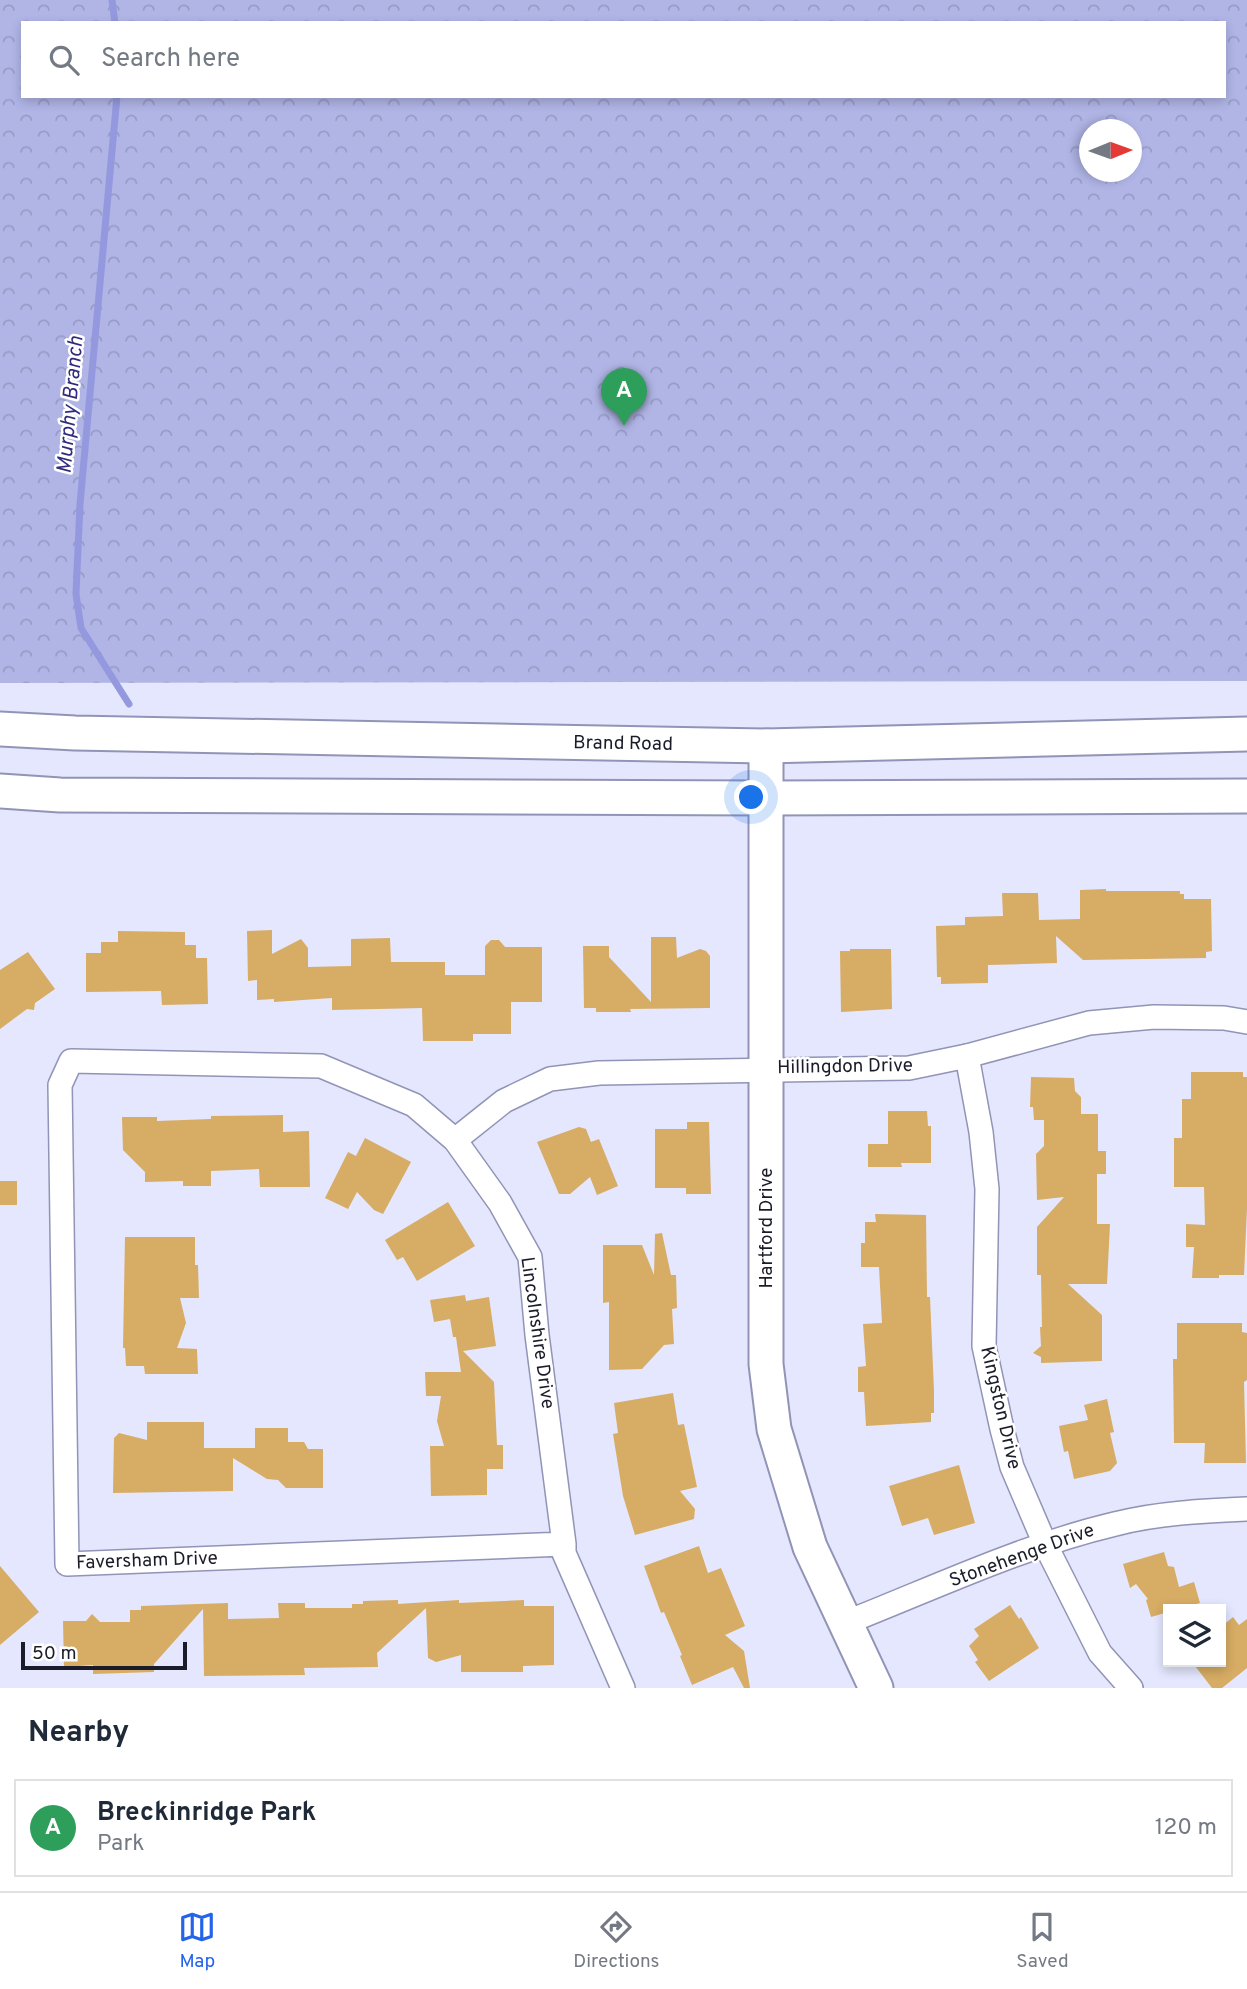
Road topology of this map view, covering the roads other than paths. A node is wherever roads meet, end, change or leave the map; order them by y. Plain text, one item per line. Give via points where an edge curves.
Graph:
1 (0, 729) edge
2 (1247, 734) edge
3 (766, 746) junction
4 (0, 791) edge
5 (1247, 796) edge
6 (767, 798) junction
7 (1247, 1021) edge
8 (967, 1056) junction
9 (71, 1061) joint
10 (767, 1069) junction
11 (455, 1140) junction
12 (1247, 1509) edge
13 (564, 1544) junction
14 (1045, 1544) junction
15 (845, 1623) junction
16 (623, 1688) edge
17 (876, 1688) edge
18 (1131, 1688) edge

1 - 3 main road, Brand Road
2 - 3 main road, Brand Road
3 - 6 main road, Hartford Drive
4 - 6 main road
5 - 6 main road
6 - 10 main road, Hartford Drive
7 - 8 street, Hillingdon Drive via 1154,1017 1089,1023
8 - 10 street, Hillingdon Drive via 909,1068
8 - 14 street, Kingston Drive via 987,1189 984,1346 1012,1467
9 - 11 street, Lincolnshire Drive via 321,1066 414,1105
9 - 13 street, Faversham Drive via 60,1085 67,1564
10 - 11 street, Hillingdon Drive via 599,1073 550,1079 504,1101
10 - 15 main road, Hartford Drive via 766,1364 774,1429 810,1547
11 - 13 street, Lincolnshire Drive via 500,1203 530,1257
12 - 14 street, Stonehenge Drive via 1167,1514
13 - 16 street, Lincolnshire Drive
14 - 15 street, Stonehenge Drive
14 - 18 street, Kingston Drive via 1100,1653
15 - 17 main road, Hartford Drive

